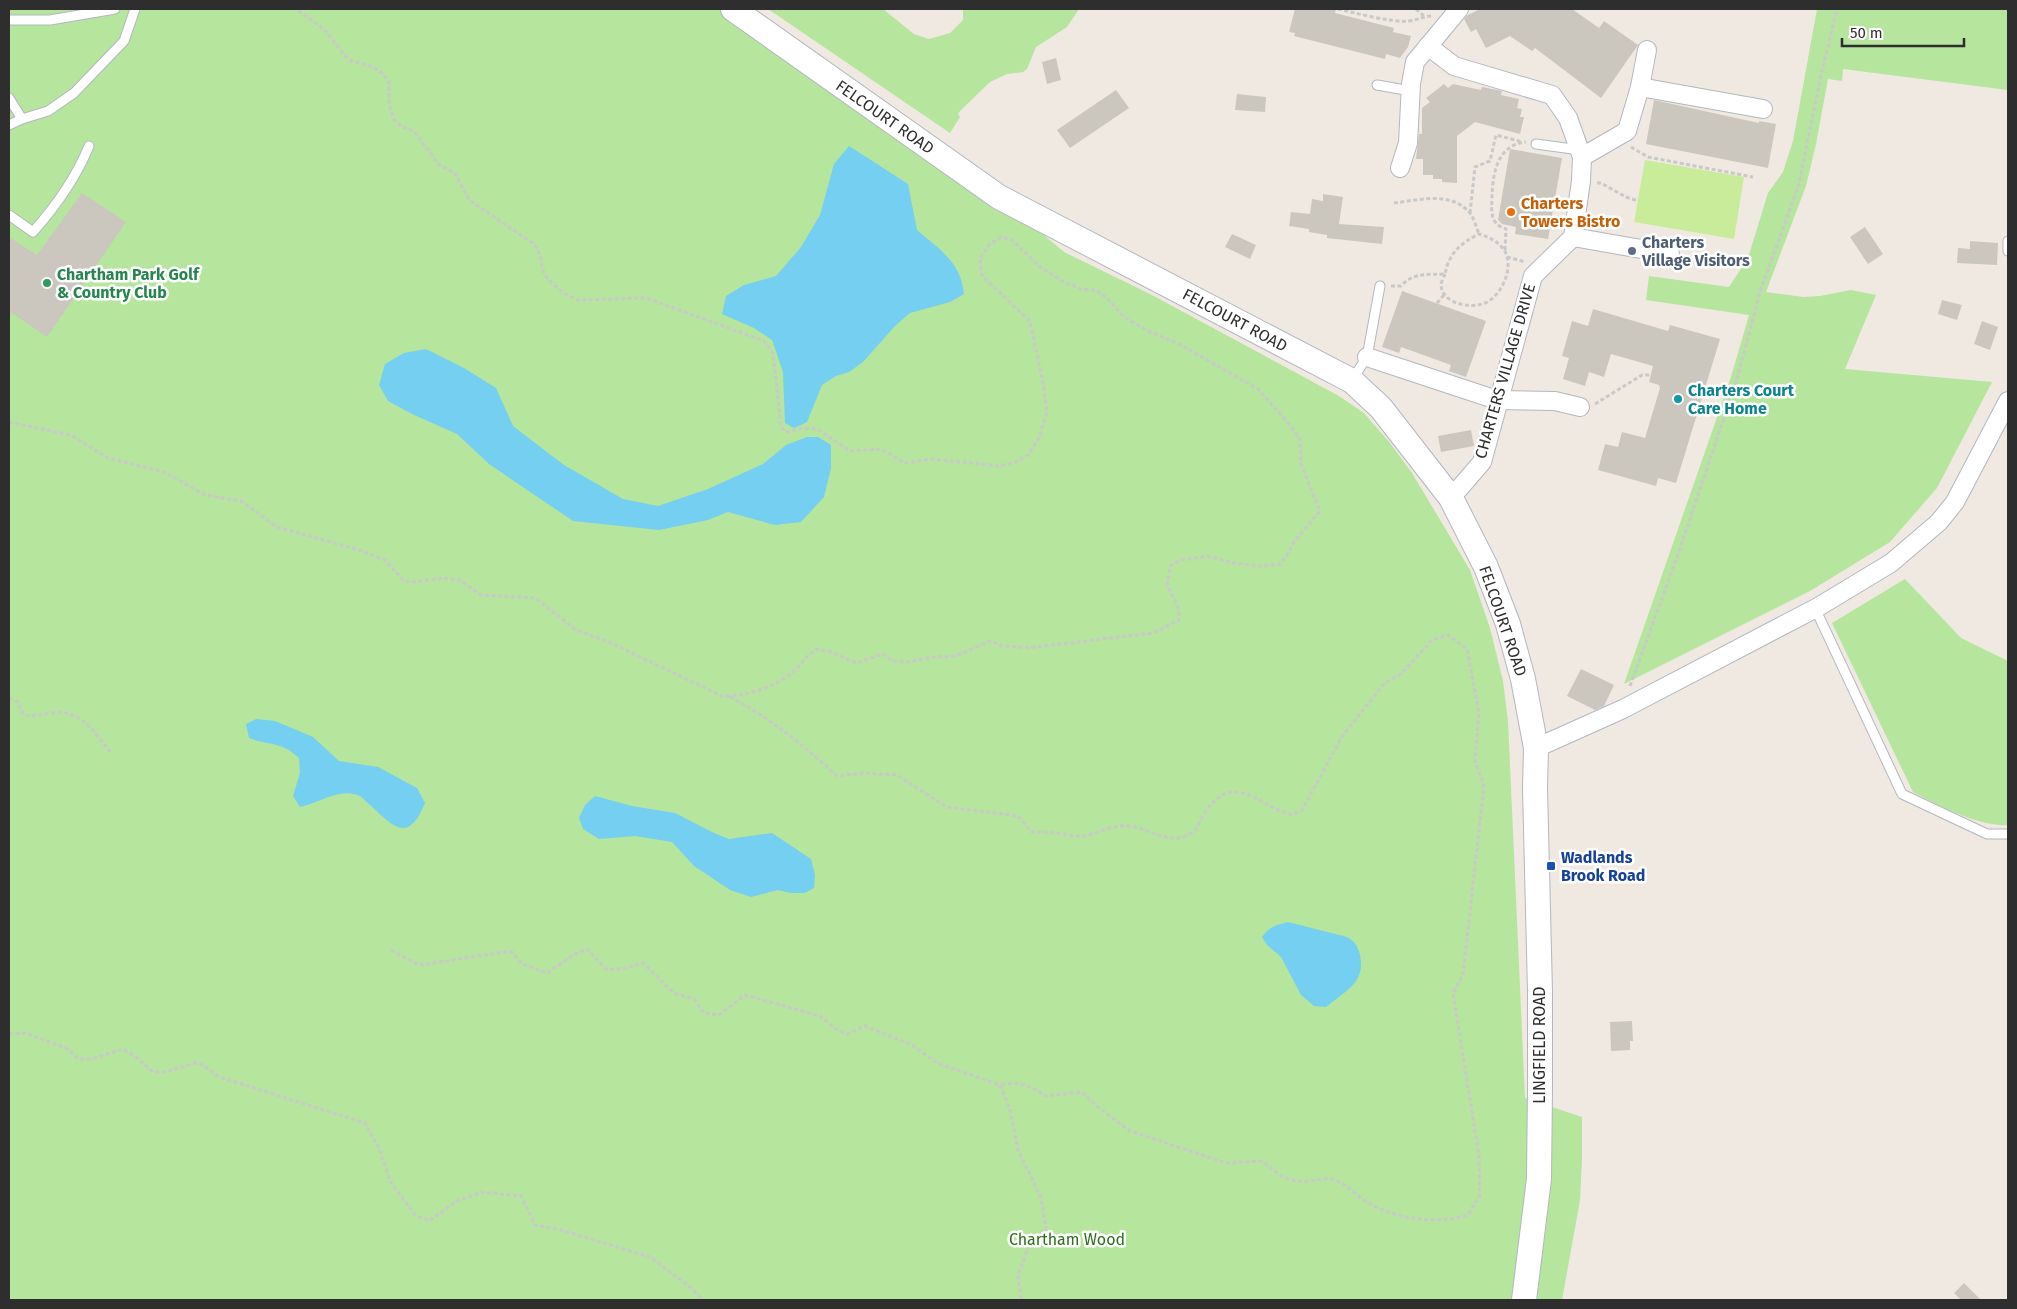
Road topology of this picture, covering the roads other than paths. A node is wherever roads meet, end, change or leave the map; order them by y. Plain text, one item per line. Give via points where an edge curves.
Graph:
1 (115, 9) edge
2 (135, 9) edge
3 (733, 9) edge
4 (1459, 9) edge
5 (9, 20) edge
6 (1428, 46) junction
7 (1647, 50) dead end
8 (1377, 85) dead end
9 (1640, 87) junction
10 (1411, 91) junction
11 (9, 98) edge
12 (1763, 109) dead end
13 (22, 119) junction
14 (9, 125) edge
15 (1536, 144) road end
16 (89, 146) dead end
17 (1581, 154) junction
18 (1400, 168) dead end
19 (9, 215) edge
20 (1573, 237) junction
21 (2008, 241) edge
22 (2008, 251) edge
23 (1670, 254) dead end
24 (1380, 286) road end
25 (1367, 357) junction
26 (1352, 381) junction
27 (1497, 400) junction
28 (2008, 401) edge
29 (1580, 407) road end
30 (1451, 498) junction
31 (1815, 608) junction
32 (1536, 748) junction
33 (1534, 788) joint
34 (2008, 834) edge
35 (1524, 1300) edge

1 - 5 lane via 50,20
2 - 13 lane via 124,41 98,70 74,93 48,111
3 - 26 street, FELCOURT ROAD via 999,197
4 - 6 street
6 - 10 street via 1415,62
6 - 17 street via 1454,66 1552,95 1568,118
7 - 9 street
8 - 10 lane
9 - 12 street
9 - 17 street via 1626,131
10 - 18 street via 1408,142
11 - 13 lane
13 - 14 lane
15 - 17 lane
16 - 19 lane via 76,174 50,214 33,232
17 - 20 street via 1581,182
20 - 23 street
20 - 27 street, CHARTERS VILLAGE DRIVE via 1533,276
21 - 22 lane
24 - 25 lane
25 - 26 lane
25 - 27 street
26 - 30 street, FELCOURT ROAD via 1381,408
27 - 29 street via 1555,401
27 - 30 street, CHARTERS VILLAGE DRIVE via 1482,462
28 - 31 street via 1955,502 1939,522 1892,563
30 - 32 street, FELCOURT ROAD via 1486,567 1508,624 1523,679
31 - 32 street via 1623,709
31 - 34 lane via 1902,794 1987,834
32 - 33 street, FELCOURT ROAD
33 - 35 street, LINGFIELD ROAD via 1540,1001 1539,1179

